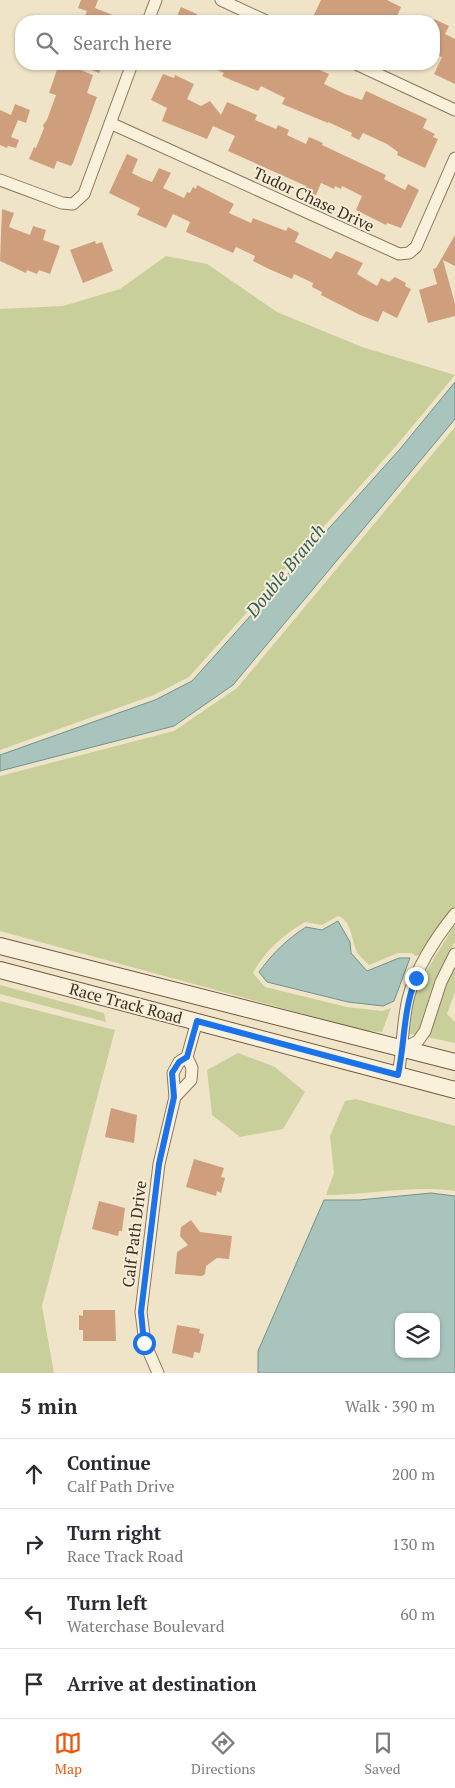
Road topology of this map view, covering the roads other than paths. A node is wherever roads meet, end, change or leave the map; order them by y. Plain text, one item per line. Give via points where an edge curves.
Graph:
1 (156, 0) edge
2 (222, 0) edge
3 (150, 15) edge
4 (253, 15) edge
5 (130, 70) edge
6 (369, 70) edge
7 (455, 110) edge
8 (110, 123) junction
9 (455, 158) edge
10 (0, 180) edge
11 (455, 914) edge
12 (0, 946) edge
13 (455, 954) edge
14 (0, 970) edge
15 (197, 1021) junction
16 (404, 1048) junction
17 (187, 1057) junction
18 (455, 1062) edge
19 (398, 1075) junction
20 (455, 1090) edge
21 (174, 1097) junction
22 (158, 1373) edge

1 - 3 street
2 - 4 street
5 - 8 street
6 - 7 street
8 - 9 street, Tudor Chase Drive via 400,254 409,253 416,247
8 - 10 street via 84,194 73,204
11 - 16 street via 427,956 408,997 402,1033
12 - 16 main road, Race Track Road
13 - 16 street via 440,982 425,1031 418,1041
14 - 15 main road, Race Track Road
15 - 17 street, Calf Path Drive
15 - 19 main road, Race Track Road
16 - 18 main road, Race Track Road
16 - 19 street
17 - 21 street, Calf Path Drive via 172,1073
17 - 21 street, Calf Path Drive via 192,1068 191,1080
19 - 20 main road, Race Track Road
21 - 22 street, Calf Path Drive via 159,1164 141,1312 144,1343

